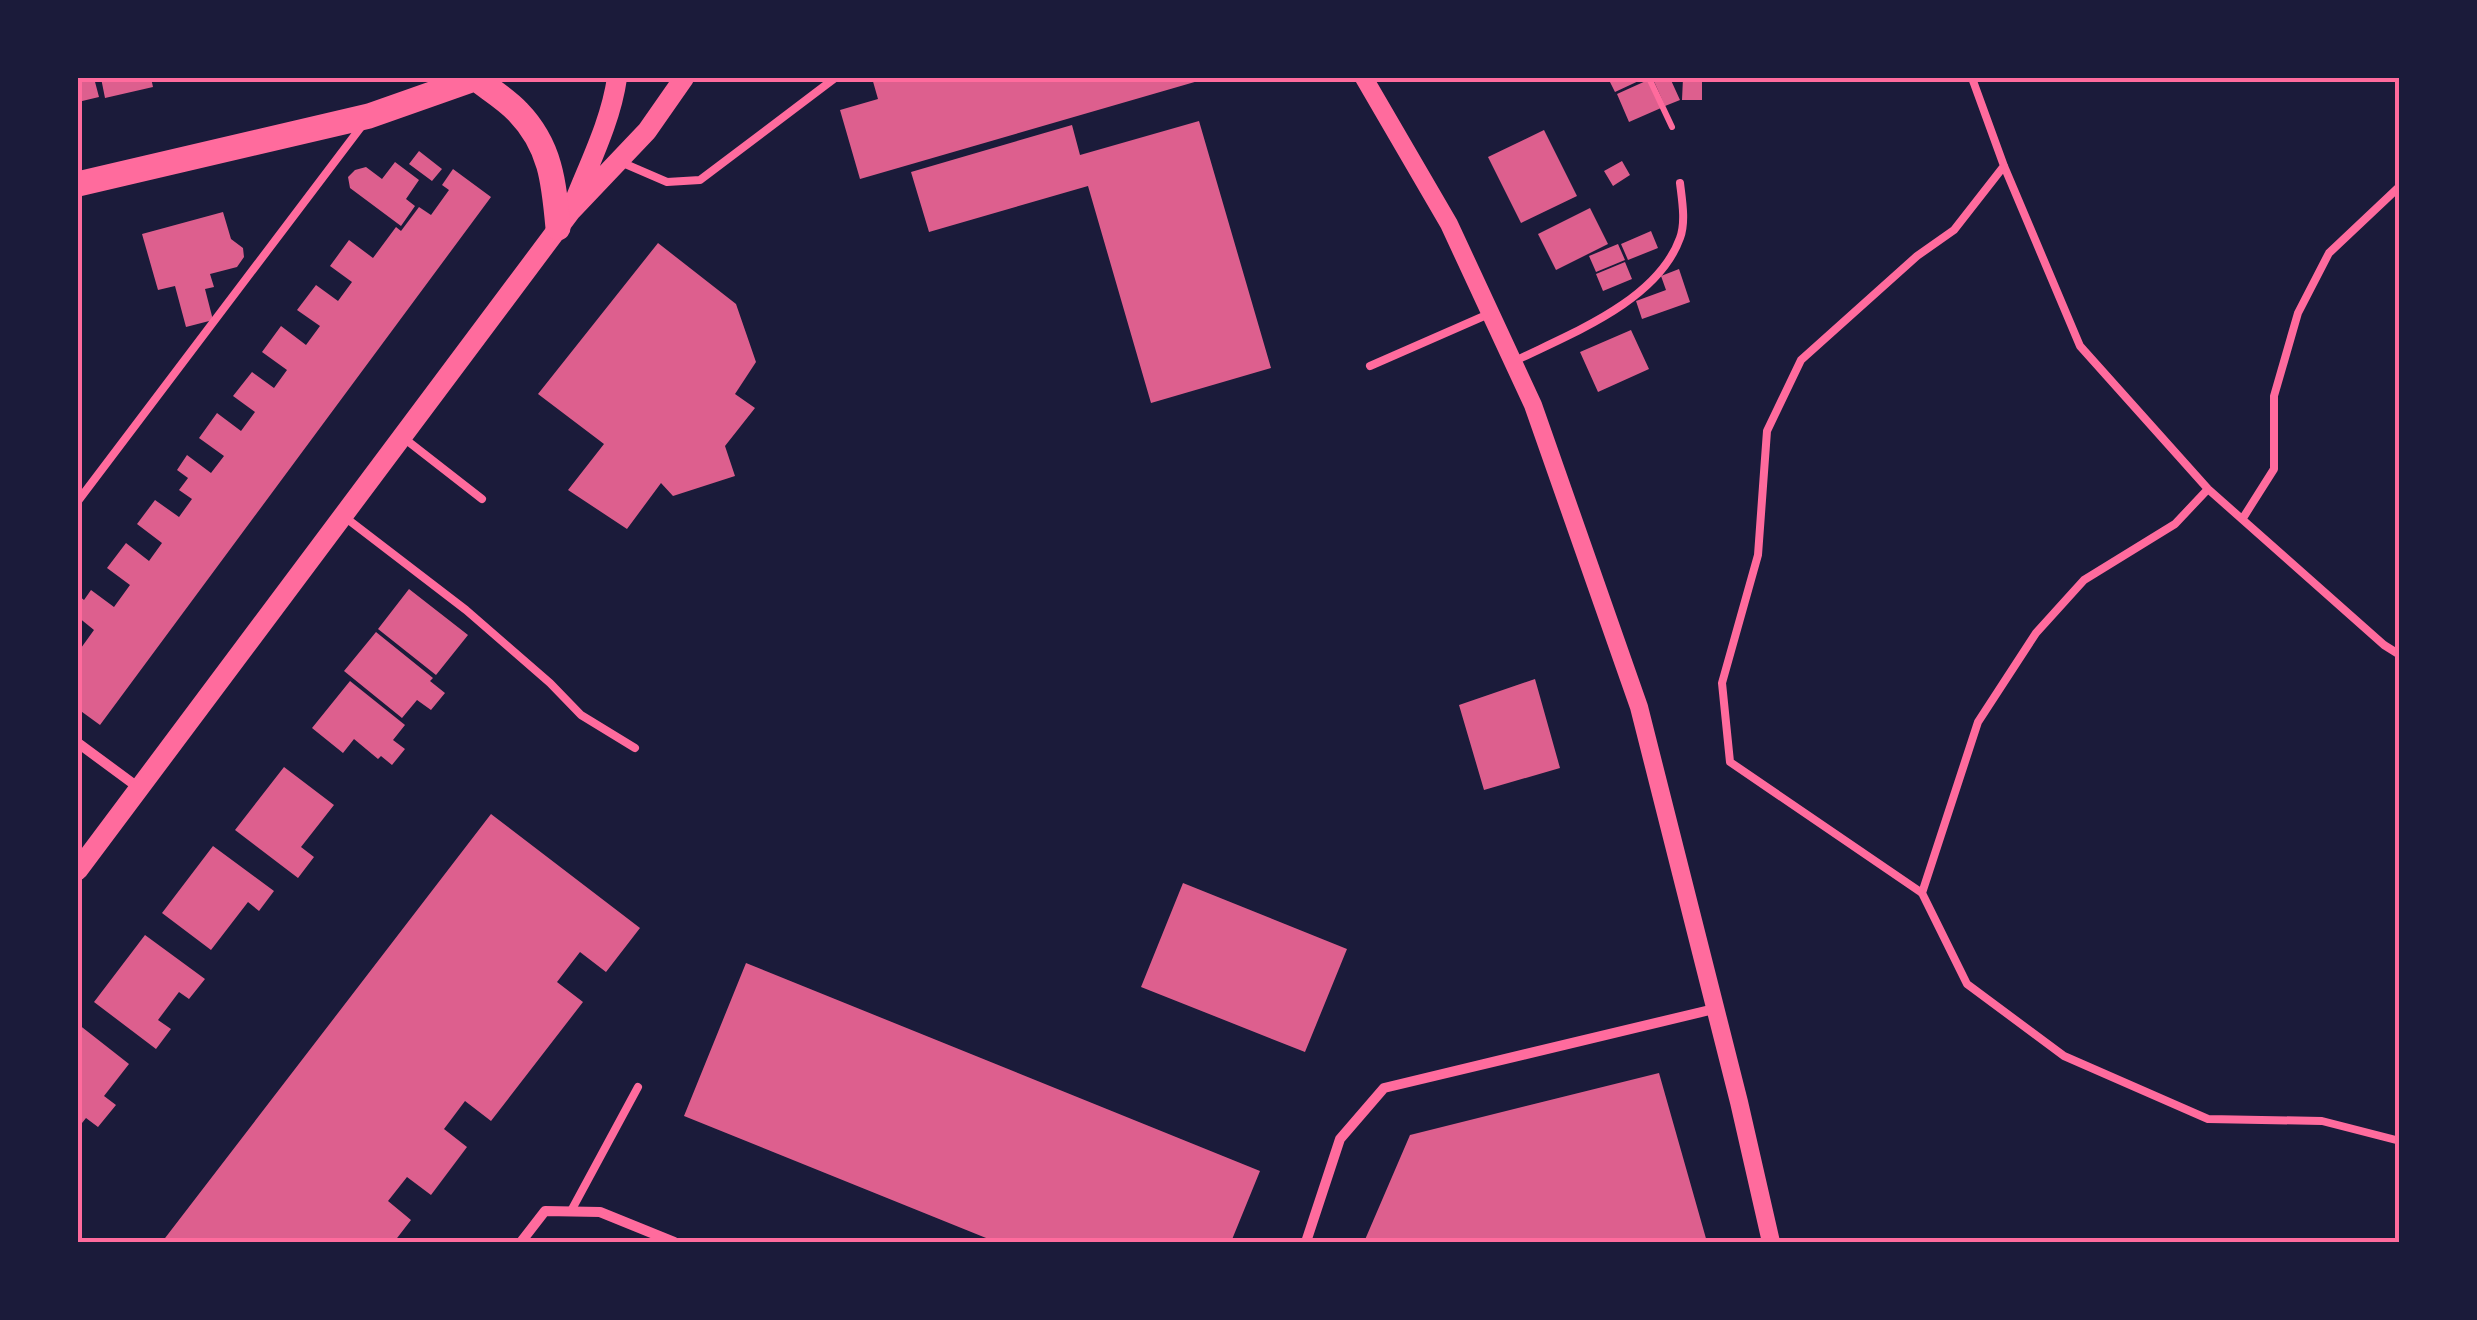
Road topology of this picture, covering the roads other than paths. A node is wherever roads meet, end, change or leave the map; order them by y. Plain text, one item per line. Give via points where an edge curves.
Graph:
1 (476, 78) edge
2 (617, 78) edge
3 (684, 78) edge
4 (835, 78) edge
5 (1364, 78) edge
6 (1972, 78) edge
7 (369, 116) junction
8 (618, 160) junction
9 (2004, 166) junction
10 (1680, 183) dead end
11 (78, 184) edge
12 (2400, 186) edge
13 (564, 219) junction
14 (1491, 313) junction
15 (1513, 362) junction
16 (1370, 366) dead end
17 (402, 436) junction
18 (2208, 488) junction
19 (482, 499) dead end
20 (78, 501) edge
21 (343, 515) junction
22 (2243, 518) junction
23 (2400, 654) edge
24 (78, 743) edge
25 (635, 748) dead end
26 (139, 789) junction
27 (78, 870) edge
28 (1922, 893) junction
29 (1714, 1008) junction
30 (638, 1087) dead end
31 (2400, 1141) edge
32 (571, 1212) junction
33 (656, 1239) edge
34 (521, 1242) edge
35 (674, 1242) edge
36 (1306, 1242) edge
37 (1772, 1242) edge

1 - 7 main road
1 - 13 main road via 518,112 544,147
2 - 13 main road via 598,144
3 - 8 main road
4 - 8 lane via 700,180 667,182
5 - 14 street via 1449,224
6 - 9 lane
7 - 11 main road
7 - 20 lane
8 - 13 main road
9 - 18 lane via 2080,346
9 - 28 lane via 1954,230 1801,360 1766,432 1758,555 1722,683 1730,762
10 - 15 lane via 1682,236 1648,284 1629,302
12 - 22 lane via 2329,253 2298,313 2274,396 2274,469
13 - 17 main road
14 - 15 street
14 - 16 lane
15 - 29 street via 1639,706
17 - 19 lane
17 - 21 main road
18 - 22 lane
18 - 28 lane via 2175,524 2084,580 2036,633 1978,722
21 - 25 lane via 466,610 581,715
21 - 26 main road
22 - 23 lane
24 - 26 street
26 - 27 main road
28 - 31 lane via 1967,984 2064,1056 2208,1118 2322,1120
29 - 36 street via 1384,1088 1340,1139
29 - 37 street
30 - 32 lane
32 - 33 street via 600,1212
32 - 34 street via 546,1211
33 - 35 street

